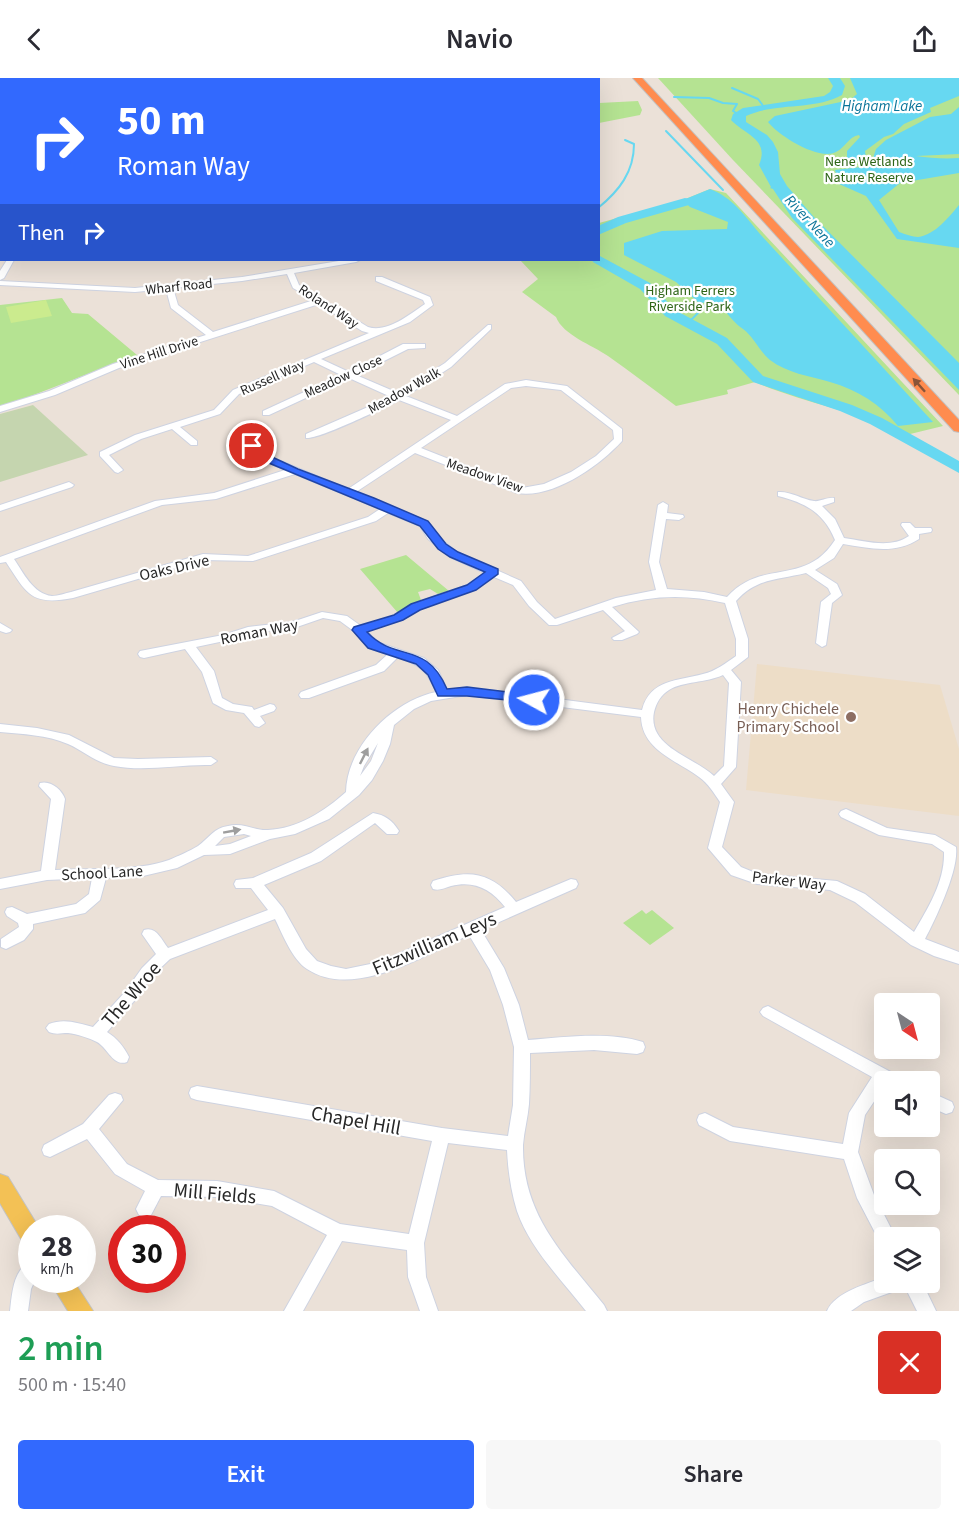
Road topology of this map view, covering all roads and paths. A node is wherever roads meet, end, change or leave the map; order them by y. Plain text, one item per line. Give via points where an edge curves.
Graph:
1 (637, 78) edge
2 (646, 78) edge
3 (9, 261) edge
4 (350, 261) edge
5 (290, 272) junction
6 (0, 278) edge
7 (380, 279) dead end
8 (0, 283) edge
9 (169, 287) junction
10 (320, 301) junction
11 (488, 327) dead end
12 (376, 332) junction
13 (211, 335) junction
14 (422, 346) dead end
15 (314, 359) junction
16 (538, 373) dead end
17 (349, 375) junction
18 (537, 384) junction
19 (398, 396) junction
20 (0, 409) edge
21 (959, 410) edge
22 (266, 413) dead end
23 (458, 420) junction
24 (173, 425) junction
25 (959, 428) edge
26 (236, 434) dead end
27 (309, 436) dead end
28 (194, 443) dead end
29 (414, 449) junction
30 (118, 470) dead end
31 (294, 471) junction
32 (69, 485) dead end
33 (350, 492) junction
34 (782, 494) dead end
35 (830, 500) dead end
36 (816, 505) junction
37 (0, 508) edge
38 (390, 508) junction
39 (679, 517) dead end
40 (927, 530) dead end
41 (840, 540) junction
42 (4, 559) edge
43 (810, 571) junction
44 (494, 572) junction
45 (662, 591) junction
46 (730, 601) junction
47 (605, 606) junction
48 (359, 630) junction
49 (618, 638) dead end
50 (822, 643) dead end
51 (188, 645) junction
52 (396, 653) junction
53 (144, 654) dead end
54 (725, 670) junction
55 (442, 693) junction
56 (305, 695) dead end
57 (270, 708) dead end
58 (646, 714) junction
59 (0, 728) edge
60 (211, 761) dead end
61 (714, 783) junction
62 (45, 786) dead end
63 (846, 814) dead end
64 (392, 831) dead end
65 (267, 835) junction
66 (202, 850) junction
67 (955, 852) edge
68 (100, 874) junction
69 (47, 875) junction
70 (0, 884) edge
71 (571, 884) dead end
72 (438, 885) dead end
73 (514, 909) junction
74 (12, 912) dead end
75 (278, 912) junction
76 (25, 920) junction
77 (471, 927) junction
78 (149, 934) dead end
79 (916, 941) junction
80 (6, 943) dead end
81 (165, 955) junction
82 (959, 958) edge
83 (768, 1012) dead end
84 (54, 1028) dead end
85 (96, 1034) junction
86 (522, 1047) junction
87 (637, 1047) dead end
88 (122, 1057) dead end
89 (875, 1071) edge
90 (197, 1093) dead end
91 (874, 1094) edge
92 (115, 1100) dead end
93 (940, 1104) edge
94 (946, 1107) dead end
95 (705, 1120) dead end
96 (88, 1129) junction
97 (442, 1135) junction
98 (515, 1144) junction
99 (50, 1150) dead end
100 (850, 1152) junction
101 (0, 1184) edge
102 (156, 1188) junction
103 (145, 1209) dead end
104 (19, 1215) edge
105 (881, 1227) edge
106 (338, 1232) junction
107 (415, 1243) junction
108 (874, 1290) edge
109 (22, 1293) edge
110 (69, 1293) edge
111 (918, 1293) edge
112 (19, 1311) edge
113 (82, 1311) edge
114 (293, 1311) edge
115 (429, 1311) edge
116 (598, 1311) edge
117 (836, 1311) edge
118 (927, 1311) edge

25 -> 1 highway
2 - 21 highway
3 - 6 street
4 - 5 street, Wharf Road
5 - 9 street, Wharf Road
5 - 10 street, Roland Way via 296,286
7 - 12 street, Russell Way via 430,302 407,320
8 - 9 street, Wharf Road via 127,290
9 - 13 street via 174,306
10 - 12 street, Roland Way
10 - 13 street, Vine Hill Drive
11 - 19 street, Meadow Walk via 447,366
12 - 15 street, Russell Way
13 - 20 street, Vine Hill Drive
14 - 17 street, Meadow Close via 406,346
15 - 17 street
15 - 24 street, Russell Way via 236,392 217,412
16 - 18 street
17 - 19 street
17 - 22 street, Meadow Close
18 - 23 street, Meadow View via 508,386
18 - 29 street, Meadow View via 564,388 617,429 619,439 560,483 520,491
19 - 23 street
19 - 27 street, Meadow Walk
23 - 29 street, Meadow View
24 - 28 street
24 - 30 street, Russell Way via 103,454
26 - 31 street via 268,459
29 - 33 street, Meadow View
31 - 33 street
31 - 42 street, Oaks Drive via 216,496 159,503
32 - 37 street
33 - 38 street
34 - 36 street
35 - 36 street
36 - 41 street via 835,525
38 - 42 street, Oaks Drive via 372,519 249,559 203,557 51,599 28,587
38 - 44 street via 424,524 432,537 454,555
39 - 45 street via 662,510 654,562
40 - 41 street via 909,528 915,537 907,544 890,547
41 - 43 street via 836,550
43 - 46 street via 751,582 737,590
43 - 50 street via 833,586 837,594 827,602
44 - 47 street via 517,583 553,622
44 - 48 street via 471,587
45 - 46 street via 702,592
45 - 47 street
46 - 54 street via 742,639 742,657
47 - 49 street via 633,632
48 - 51 street, Roman Way via 343,618 322,615 294,625 248,630
48 - 52 street, Roman Way via 373,645
51 - 53 street, Roman Way
51 - 57 street via 208,671 217,700 248,710 255,719
52 - 55 street, Roman Way via 420,661 434,673
52 - 56 street via 380,668
54 - 58 street via 665,686 651,700
54 - 61 street via 735,682 729,767
55 - 58 street via 467,691
55 - 65 street via 405,708 388,725 385,745 362,785 340,805 308,824
58 - 61 street via 647,732 659,746
59 - 60 street via 32,730 72,741 111,762
61 - 79 street, Parker Way via 727,802 715,848 736,871 757,879 832,885 860,898
62 - 69 street via 58,799
63 - 67 street via 884,832 935,840
64 - 75 street, Fitzwilliam Leys via 381,819 366,821 316,857 248,884
65 - 66 street via 236,849
66 -> 65 street via 229,830
66 - 68 street, School Lane via 172,864 143,871
67 - 79 street
68 - 69 street, School Lane
68 - 76 street via 95,896 80,909
69 - 70 street, School Lane
71 - 73 street, Fitzwilliam Leys
72 - 73 street, Fitzwilliam Leys via 468,877 482,880 500,890
73 - 77 street, Fitzwilliam Leys
74 - 76 street
75 - 77 street, Fitzwilliam Leys via 312,965 346,975 383,967
75 - 81 street, The Wroe
76 - 80 street via 26,929
77 - 86 street via 496,968
78 - 81 street, The Wroe
79 - 82 street, Parker Way
81 - 85 street, The Wroe
83 - 89 street
84 - 85 street
85 - 88 street, The Wroe via 109,1041
86 - 87 street via 584,1041
86 - 98 street
90 - 97 street, Chapel Hill
91 - 100 street via 857,1113
92 - 96 street
93 - 94 street
95 - 100 street via 730,1134
96 - 99 street
96 - 102 street, Mill Fields via 121,1169
97 - 98 street, Chapel Hill
97 - 107 street
98 - 116 street via 517,1175 526,1211 544,1244
100 - 105 street
101 - 104 main road
102 - 103 street, Mill Fields
102 - 106 street, Mill Fields via 217,1189 274,1199
106 - 107 street, Mill Fields
106 - 114 street
107 - 115 street via 417,1277
108 - 117 street
109 - 112 street
110 - 113 main road
111 - 118 street

